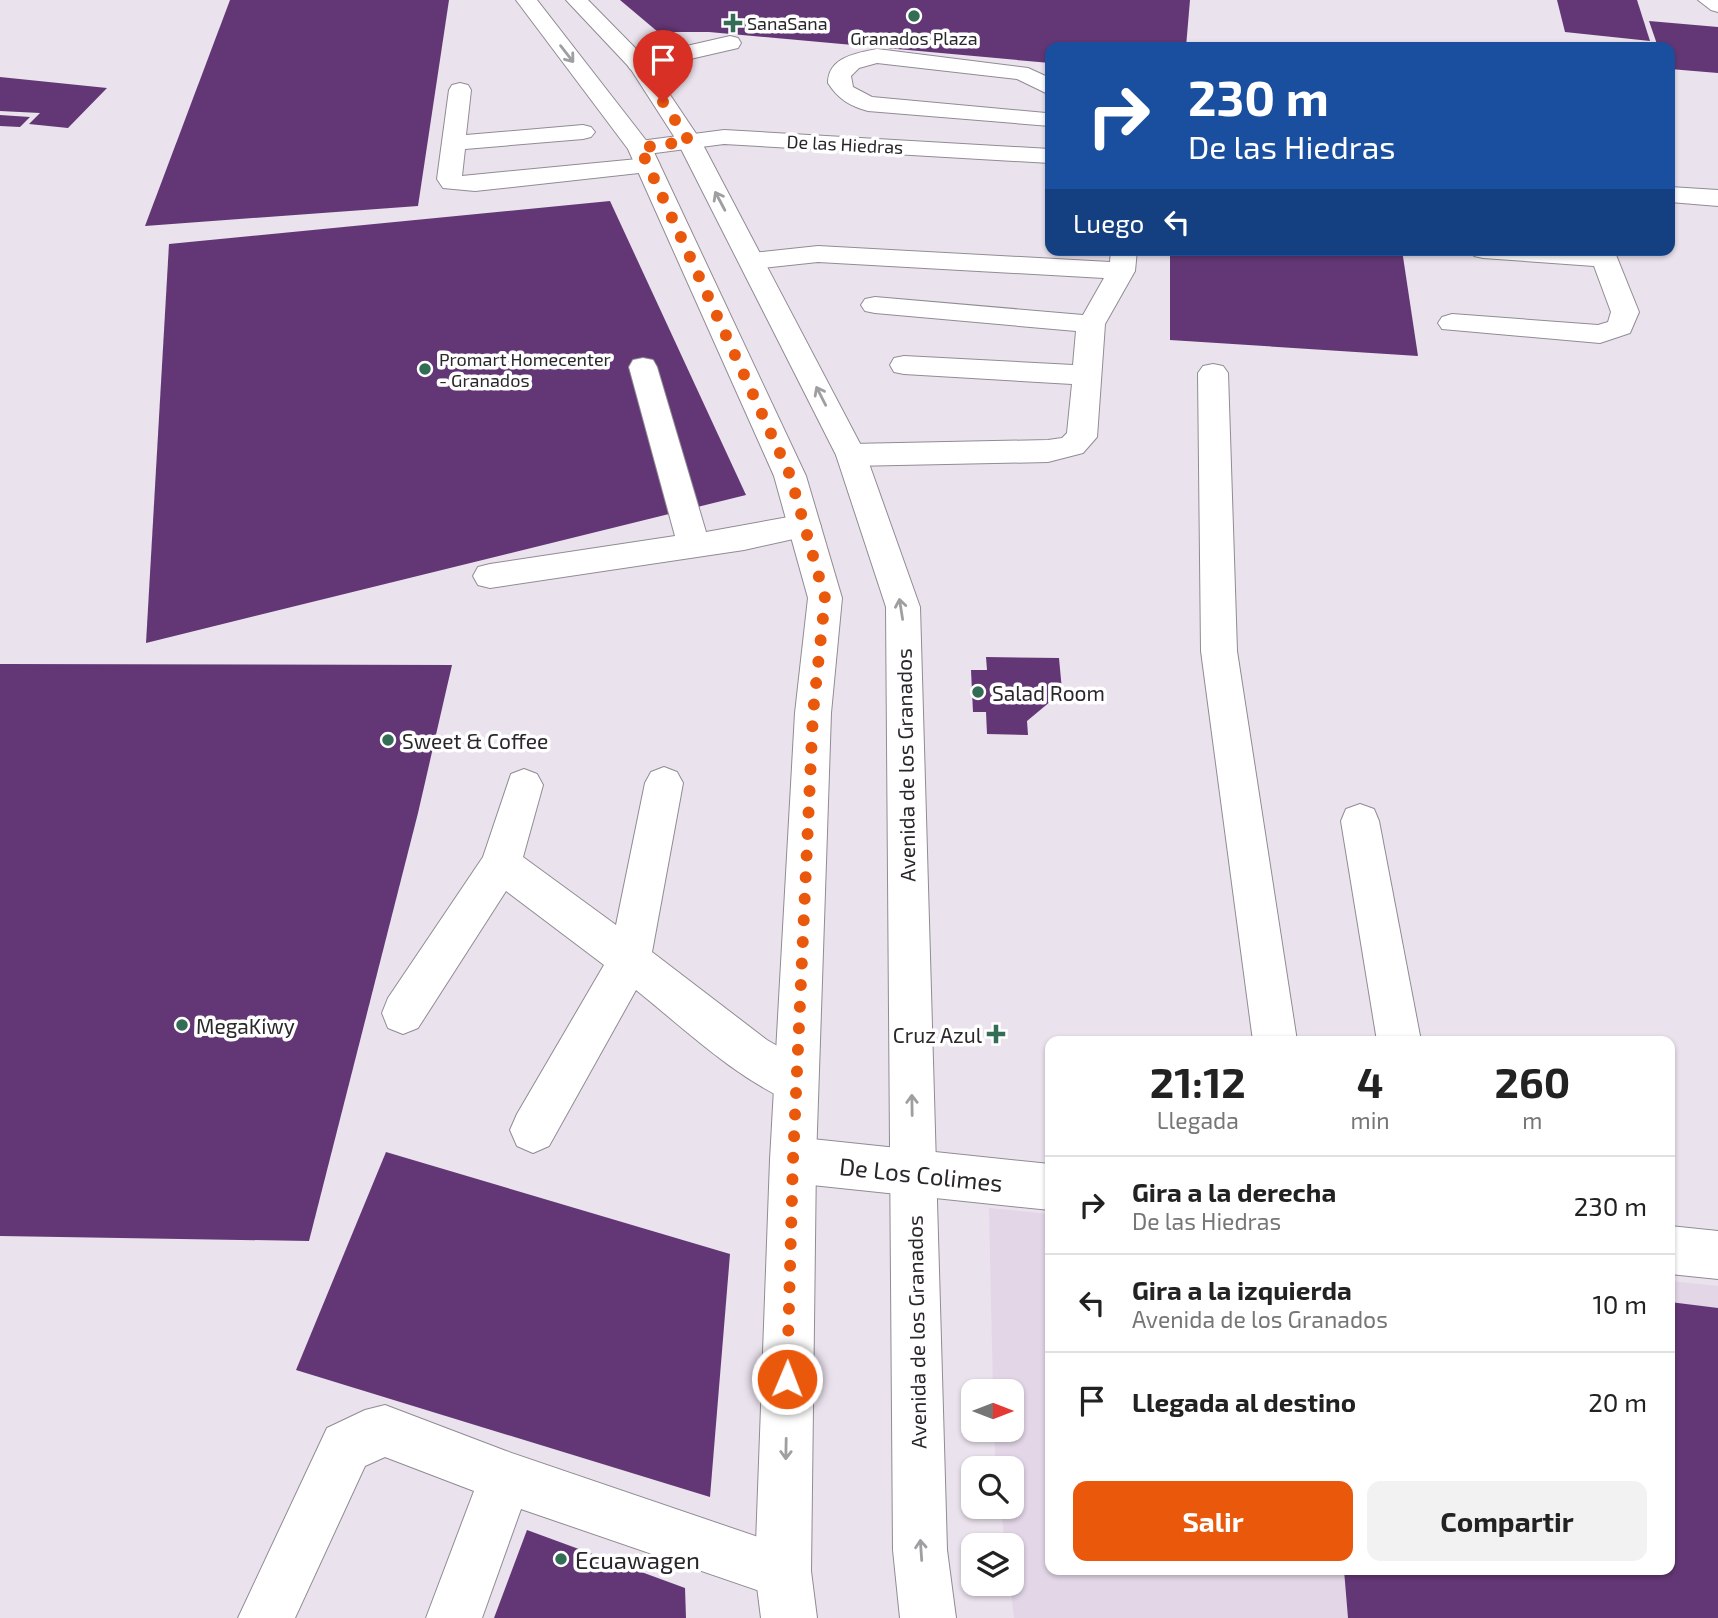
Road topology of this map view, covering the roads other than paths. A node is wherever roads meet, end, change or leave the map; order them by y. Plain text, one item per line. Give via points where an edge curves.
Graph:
1 (526, 0) edge
2 (576, 0) edge
3 (1708, 0) edge
4 (1718, 6) edge
5 (730, 43) dead end
6 (638, 64) junction
7 (1045, 85) edge
8 (460, 90) dead end
9 (1045, 114) edge
10 (583, 132) dead end
11 (1045, 134) edge
12 (689, 141) junction
13 (454, 143) junction
14 (1042, 155) edge
15 (644, 156) junction
16 (1675, 195) edge
17 (1718, 198) edge
18 (1603, 256) edge
19 (752, 261) junction
20 (1123, 261) edge
21 (875, 305) dead end
22 (1452, 323) dead end
23 (1091, 324) junction
24 (904, 365) dead end
25 (643, 367) dead end
26 (1213, 373) dead end
27 (1086, 375) junction
28 (851, 455) junction
29 (805, 526) junction
30 (694, 546) junction
31 (489, 576) dead end
32 (664, 783) dead end
33 (524, 785) dead end
34 (1360, 821) dead end
35 (501, 864) junction
36 (631, 960) junction
37 (403, 1013) dead end
38 (1274, 1036) edge
39 (1398, 1036) edge
40 (796, 1082) junction
41 (533, 1130) dead end
42 (793, 1160) junction
43 (913, 1174) junction
44 (1045, 1187) edge
45 (1675, 1251) edge
46 (1718, 1255) edge
47 (506, 1477) junction
48 (786, 1595) edge
49 (266, 1618) edge
50 (454, 1618) edge
51 (928, 1618) edge

1 -> 15 main road
2 - 6 main road, Avenida de los Granados
3 - 4 main road
5 - 6 main road
6 - 12 main road, Avenida de los Granados
7 - 9 main road via 1020,73 877,57 861,57 838,74 838,84 845,92 868,104
8 - 13 main road
10 - 13 main road
11 - 14 main road
12 - 14 main road, De las Hiedras via 724,137
12 - 15 main road, De las Hiedras
19 -> 12 main road, Avenida de los Granados
13 - 15 main road, De las Hiedras via 450,179 458,184
15 - 29 main road via 790,475
16 - 17 main road
18 - 22 main road via 1625,312 1620,327 1600,334
19 - 20 main road via 818,254
28 -> 19 main road, Avenida de los Granados
20 - 23 main road
21 - 23 main road
23 - 27 main road
24 - 27 main road
25 - 30 main road
26 - 38 main road via 1219,652
27 - 28 main road via 1083,437 1072,446 1048,451
43 -> 28 main road, Avenida de los Granados via 902,607
29 - 30 main road
29 - 40 main road via 825,598 813,713
30 - 31 main road
32 - 36 main road
33 - 35 main road
34 - 39 main road
35 - 36 main road
35 - 37 main road
36 - 40 main road via 752,1055
36 - 41 main road
40 - 42 main road
42 - 43 main road, De Los Colimes
42 -> 48 main road
43 - 44 main road, De Los Colimes
51 -> 43 main road, Avenida de los Granados via 920,1550
45 - 46 main road
47 - 48 main road via 687,1536
47 - 49 main road via 385,1431 346,1447
47 - 50 main road

